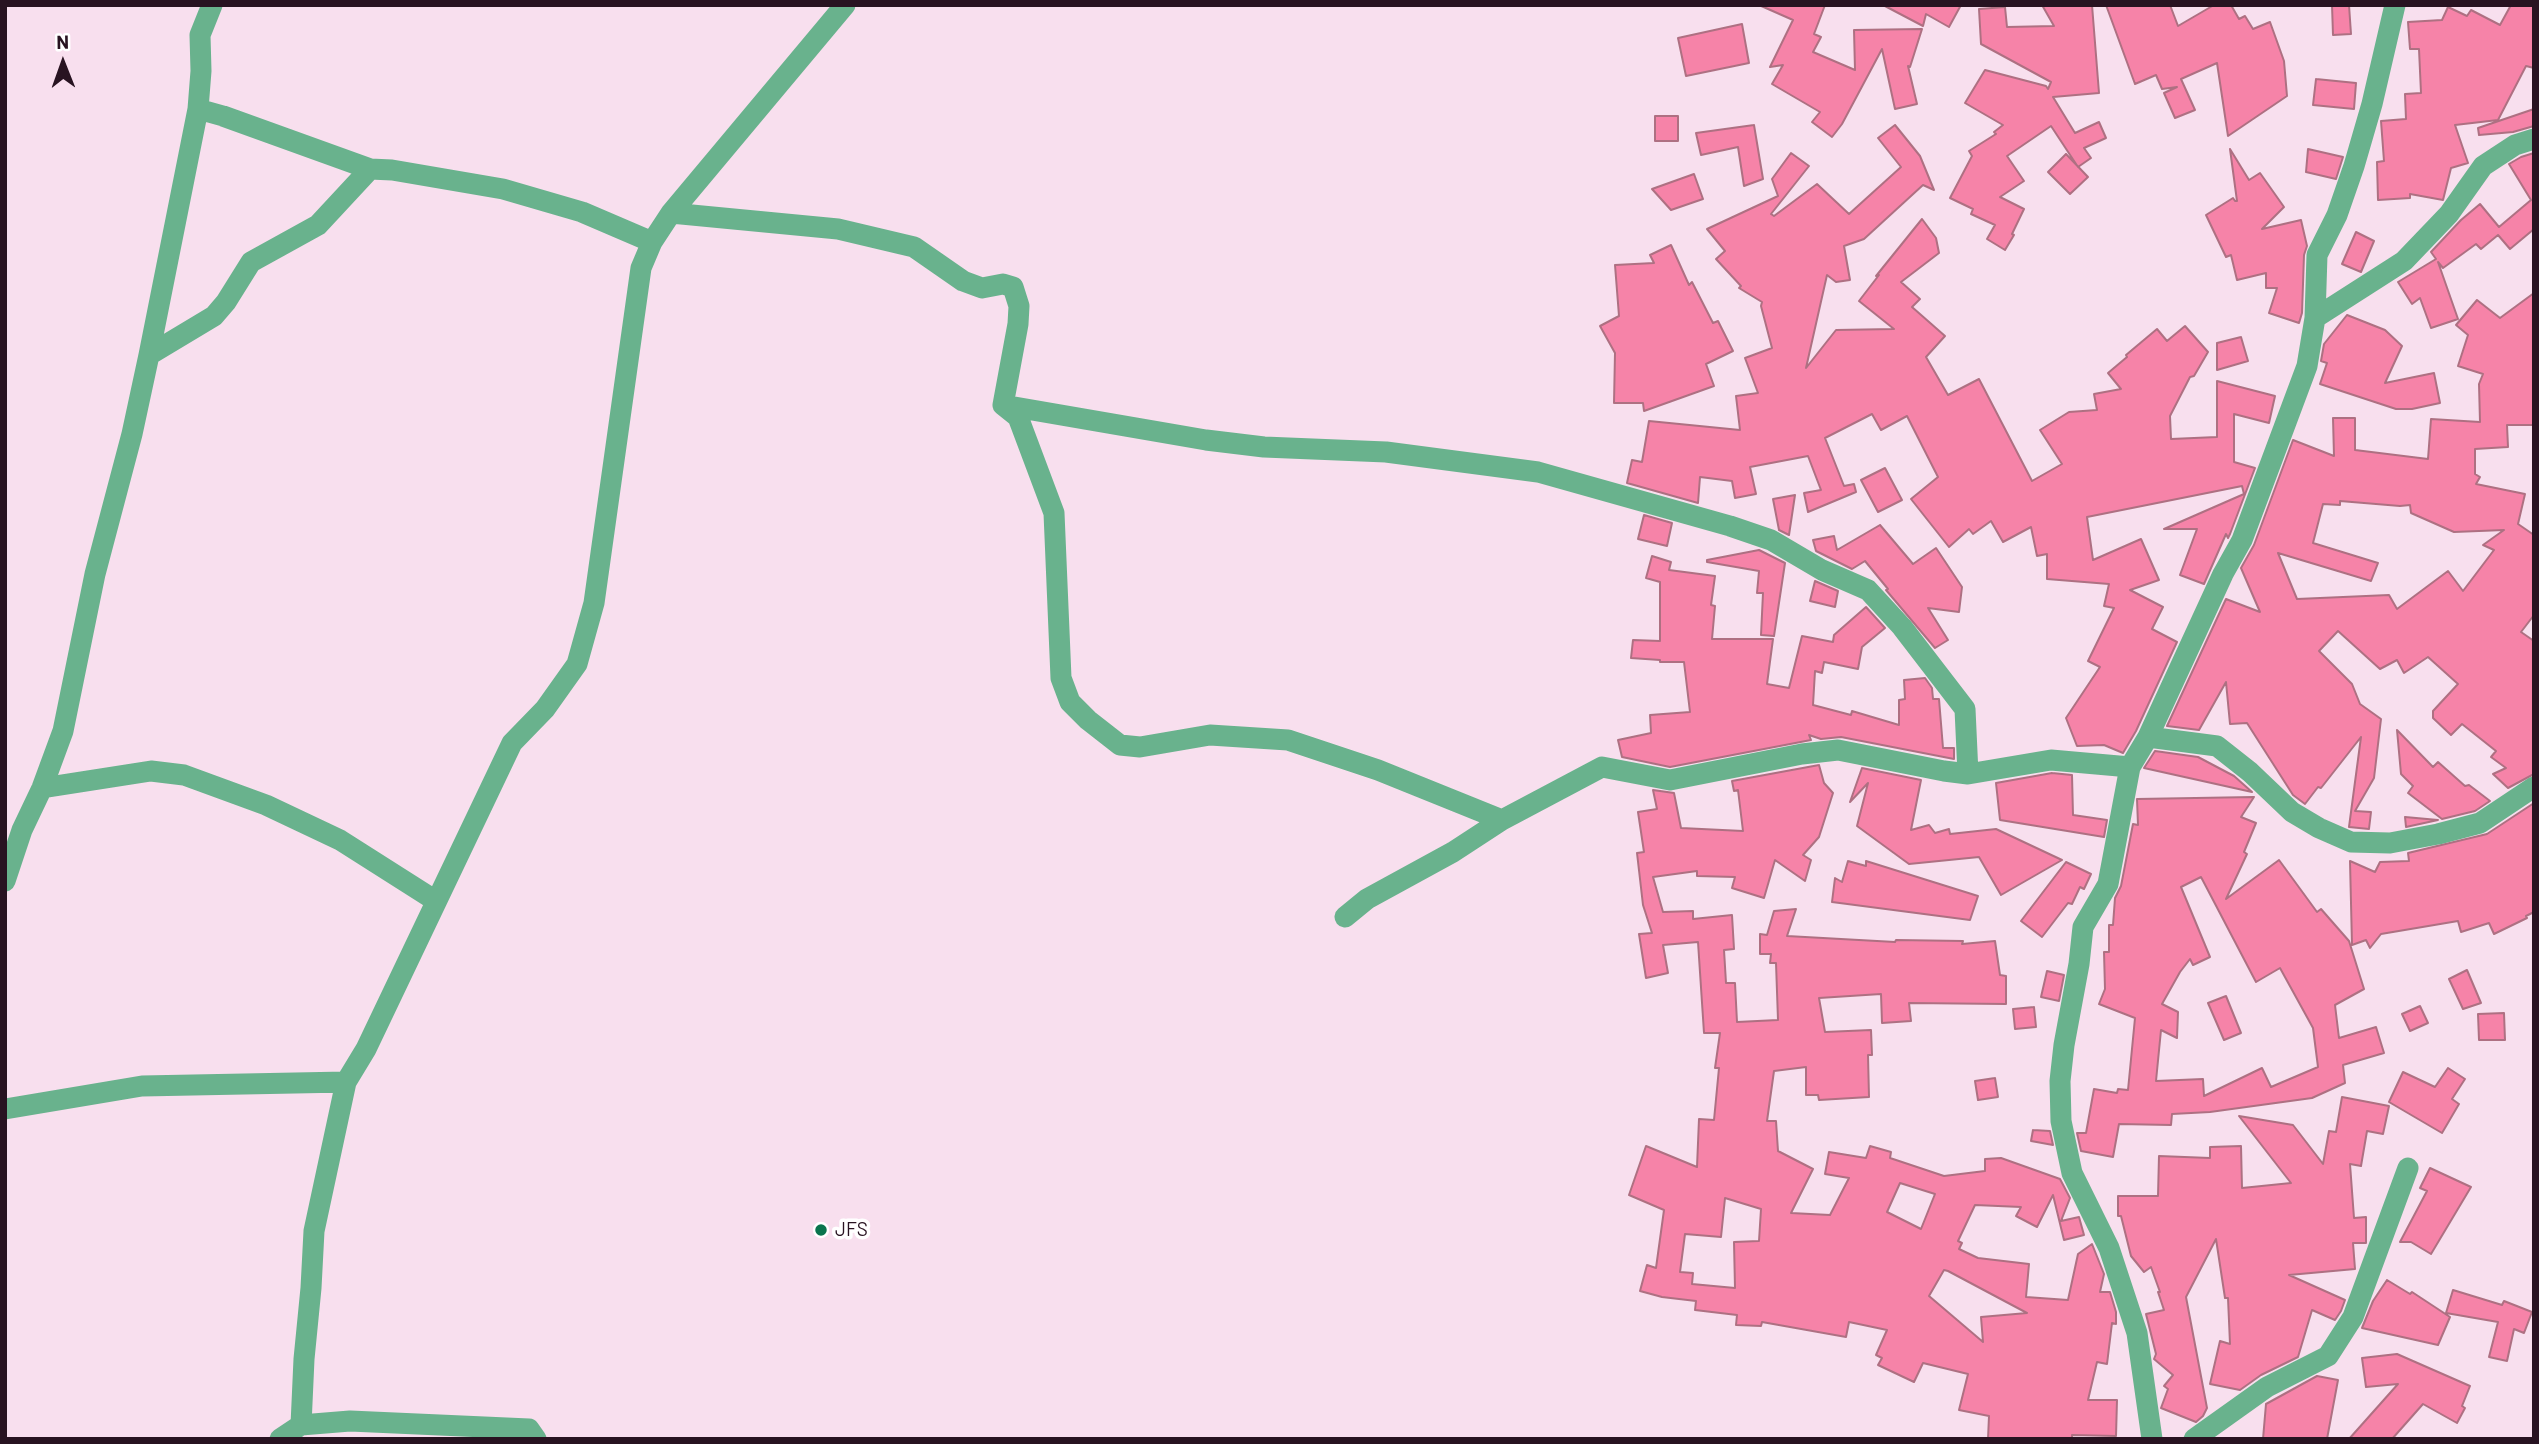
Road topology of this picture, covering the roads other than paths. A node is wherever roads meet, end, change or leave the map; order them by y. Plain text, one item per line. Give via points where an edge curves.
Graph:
1 (212, 5) edge
2 (845, 5) edge
3 (2395, 5) edge
4 (198, 109) junction
5 (2534, 139) edge
6 (370, 169) junction
7 (671, 213) junction
8 (652, 242) junction
9 (2315, 318) junction
10 (149, 355) junction
11 (1003, 405) junction
12 (2148, 737) junction
13 (2130, 767) junction
14 (1968, 774) junction
15 (42, 788) junction
16 (2534, 788) edge
17 (1502, 820) junction
18 (14, 829) edge
19 (5, 881) edge
20 (436, 901) junction
21 (1345, 917) dead end
22 (346, 1082) junction
23 (5, 1110) edge
24 (2408, 1168) dead end
25 (301, 1425) junction
26 (280, 1439) edge
27 (536, 1439) edge
28 (2152, 1439) edge
29 (2194, 1439) edge

1 - 4 street via 200,35
2 - 7 street
3 - 9 street via 2354,166 2317,255
4 - 6 street
4 - 10 street
5 - 9 street via 2515,145 2483,166 2449,214 2404,261
6 - 8 street via 503,189 582,212
6 - 10 street via 318,225 251,262 214,316
7 - 8 street
7 - 11 street via 838,229 914,247 962,281 982,288 1013,287 1018,324
8 - 20 street via 641,268 594,603 577,664 545,709 512,743
9 - 12 street via 2307,366 2242,540
10 - 15 street via 95,574 63,730
11 - 14 street via 1206,440 1386,452 1538,472 1771,540 1868,590 1902,627 1965,709
11 - 17 street via 1018,417 1054,513 1061,678 1070,702 1088,720 1121,745 1140,747 1210,736 1288,740
12 - 13 street
12 - 16 street via 2217,746 2292,812 2351,842 2390,843 2480,823
13 - 14 street via 2051,760
13 - 28 street via 2108,884 2083,926 2064,1045 2061,1121 2072,1173 2109,1248 2137,1334
14 - 17 street via 1838,750 1670,780 1602,767
15 - 18 street
15 - 20 street via 151,771 184,775 266,805 340,840
17 - 21 street via 1367,899
18 - 19 street
20 - 22 street
22 - 23 street via 142,1086
22 - 25 street via 314,1231
24 - 29 street via 2353,1317 2328,1356 2267,1387
25 - 26 street
25 - 27 street via 350,1421 529,1429

